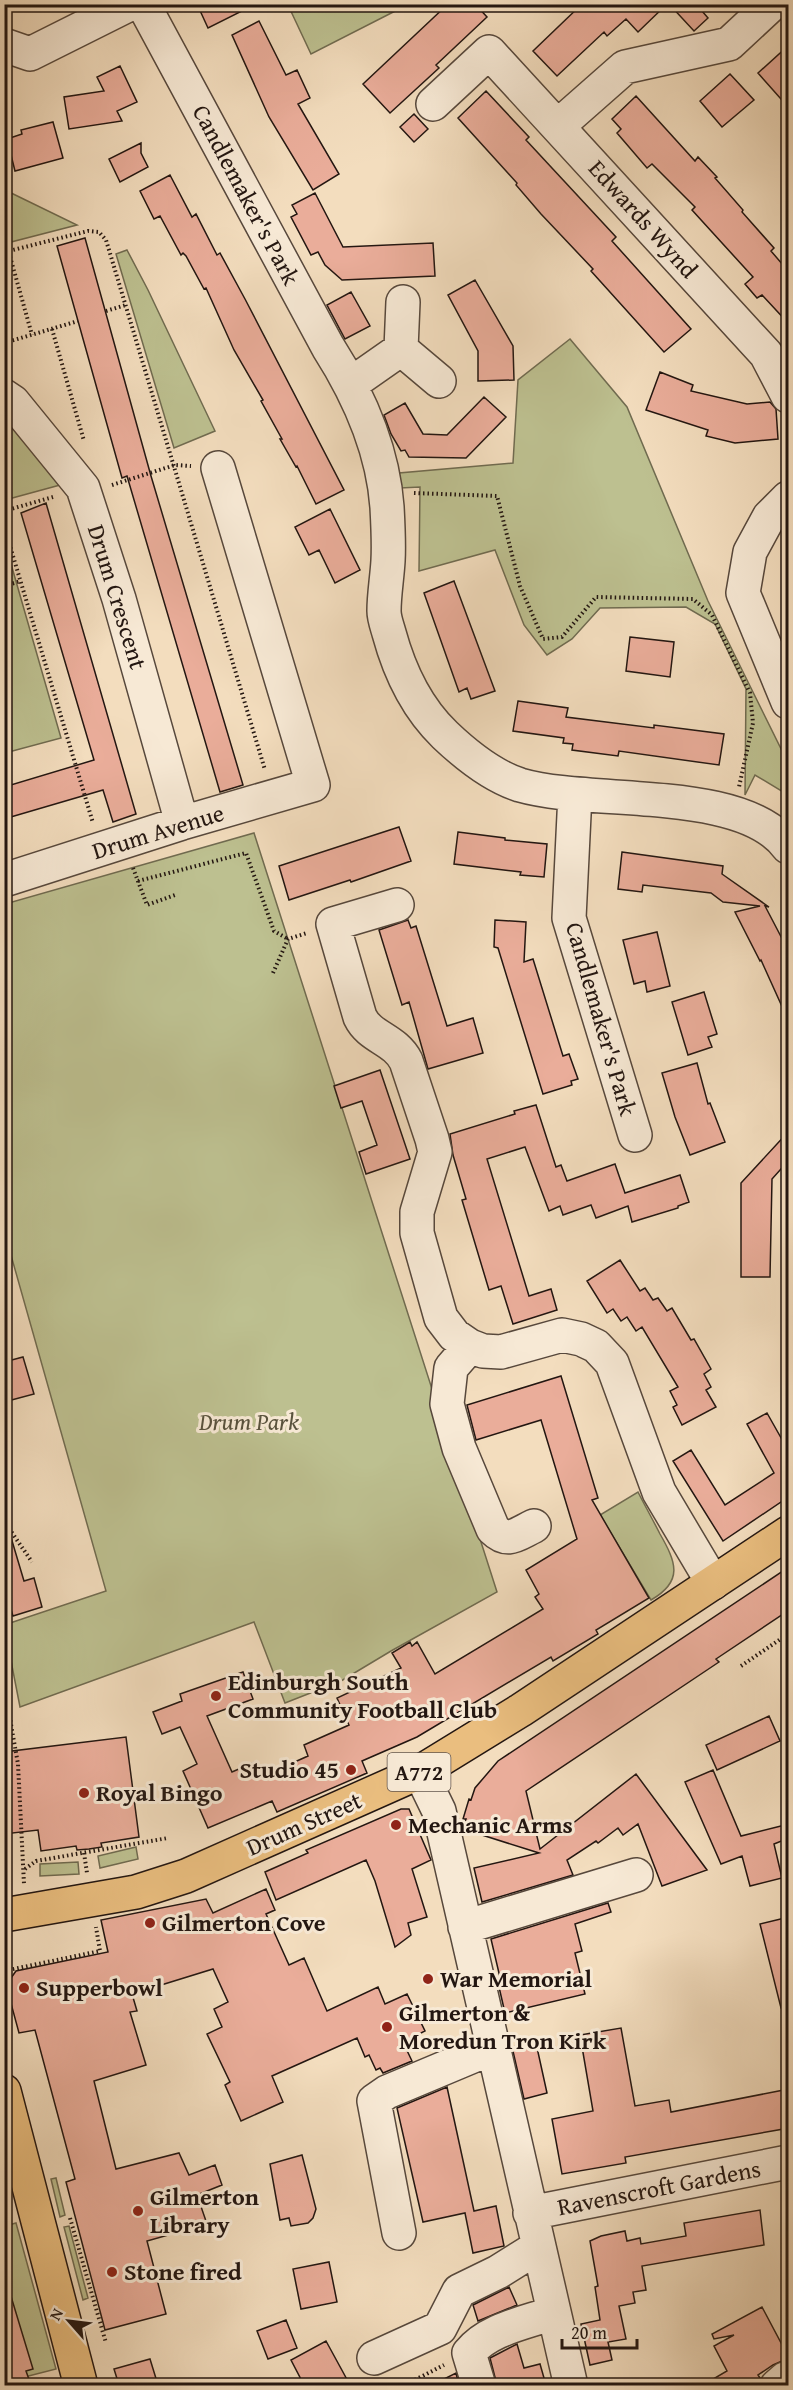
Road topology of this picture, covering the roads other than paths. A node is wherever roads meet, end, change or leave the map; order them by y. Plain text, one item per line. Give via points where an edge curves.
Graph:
1 (130, 4) edge
2 (143, 4) edge
3 (772, 4) edge
4 (4, 45) edge
5 (433, 104) dead end
6 (558, 126) junction
7 (403, 302) dead end
8 (400, 349) junction
9 (439, 381) dead end
10 (351, 384) junction
11 (4, 396) edge
12 (789, 396) edge
13 (218, 468) dead end
14 (789, 498) edge
15 (789, 702) edge
16 (575, 794) junction
17 (182, 823) junction
18 (789, 847) edge
19 (4, 880) edge
20 (397, 905) dead end
21 (635, 1135) dead end
22 (470, 1346) junction
23 (534, 1526) dead end
24 (789, 1533) edge
25 (713, 1583) junction
26 (420, 1772) junction
27 (636, 1875) dead end
28 (14, 1913) edge
29 (465, 1927) junction
30 (492, 2048) junction
31 (4, 2091) edge
32 (789, 2162) edge
33 (530, 2213) junction
34 (399, 2234) dead end
35 (538, 2247) junction
36 (553, 2313) junction
37 (375, 2358) dead end
38 (81, 2385) edge
39 (479, 2385) edge
40 (571, 2385) edge

1 - 4 street via 30,54
2 - 10 street, Candlemaker's Park
3 - 6 street via 729,44 625,67
5 - 6 street, Edwards Wynd via 489,52
6 - 12 street, Edwards Wynd via 766,354
7 - 8 street
8 - 9 street
8 - 10 street
10 - 16 street, Candlemaker's Park via 377,453 387,505 384,613 397,663 420,704 444,734 477,762 519,784
11 - 17 street, Drum Crescent via 83,488 119,599
13 - 17 street, Drum Avenue via 313,785
14 - 15 street via 769,517 750,552 743,593
16 - 18 street, Candlemaker's Park via 734,812 762,825
16 - 21 street, Candlemaker's Park via 569,918
17 - 19 street, Drum Avenue
20 - 22 street via 312,931 364,1024 396,1046 406,1061 435,1152 417,1212 417,1233 441,1318 454,1335
22 - 23 street via 452,1368 447,1404 459,1448 492,1529 508,1538
22 - 25 street via 501,1352 562,1335 596,1346 612,1364 659,1491
24 - 25 main road, Drum Street / A772
25 - 26 main road, Drum Street / A772
26 - 28 main road, Drum Street / A772 via 186,1876 136,1892
26 - 29 street via 439,1811
27 - 29 street
29 - 30 street
30 - 33 street
30 - 34 street via 374,2101
31 - 38 main road
32 - 33 street, Ravenscroft Gardens
33 - 35 street
35 - 36 street
35 - 37 street via 459,2291 440,2328
36 - 39 street via 478,2342 469,2353
36 - 40 street

